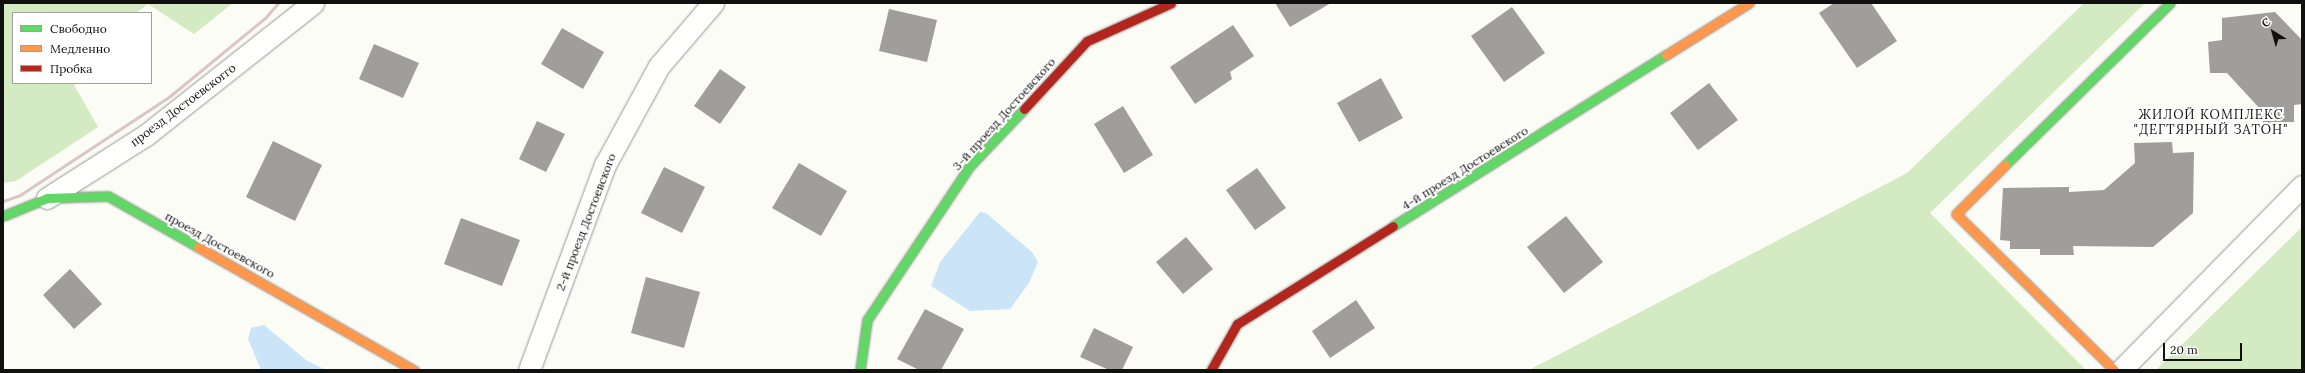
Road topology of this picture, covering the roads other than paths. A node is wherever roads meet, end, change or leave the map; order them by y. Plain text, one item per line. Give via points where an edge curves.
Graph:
1 (313, 3) edge
2 (713, 3) edge
3 (1171, 3) edge
4 (1749, 3) edge
5 (2170, 3) edge
6 (2302, 186) edge
7 (47, 198) junction
8 (3, 216) edge
9 (416, 368) edge
10 (529, 370) edge
11 (860, 370) edge
12 (1211, 370) edge
13 (2114, 370) edge
14 (2121, 370) edge

1 - 7 street, проезд Достоевскогго via 146,135
2 - 10 street, 2-й проезд Достоевского via 659,66 606,165
3 - 11 street, 3-й проезд Достоевского via 1086,41 969,167 867,320
4 - 12 street, 4-й проезд Достоевского via 1237,324
5 - 13 street via 1956,214
6 - 14 street
7 - 8 street, проезд Достоевского
7 - 9 street, проезд Достоевского via 108,196

